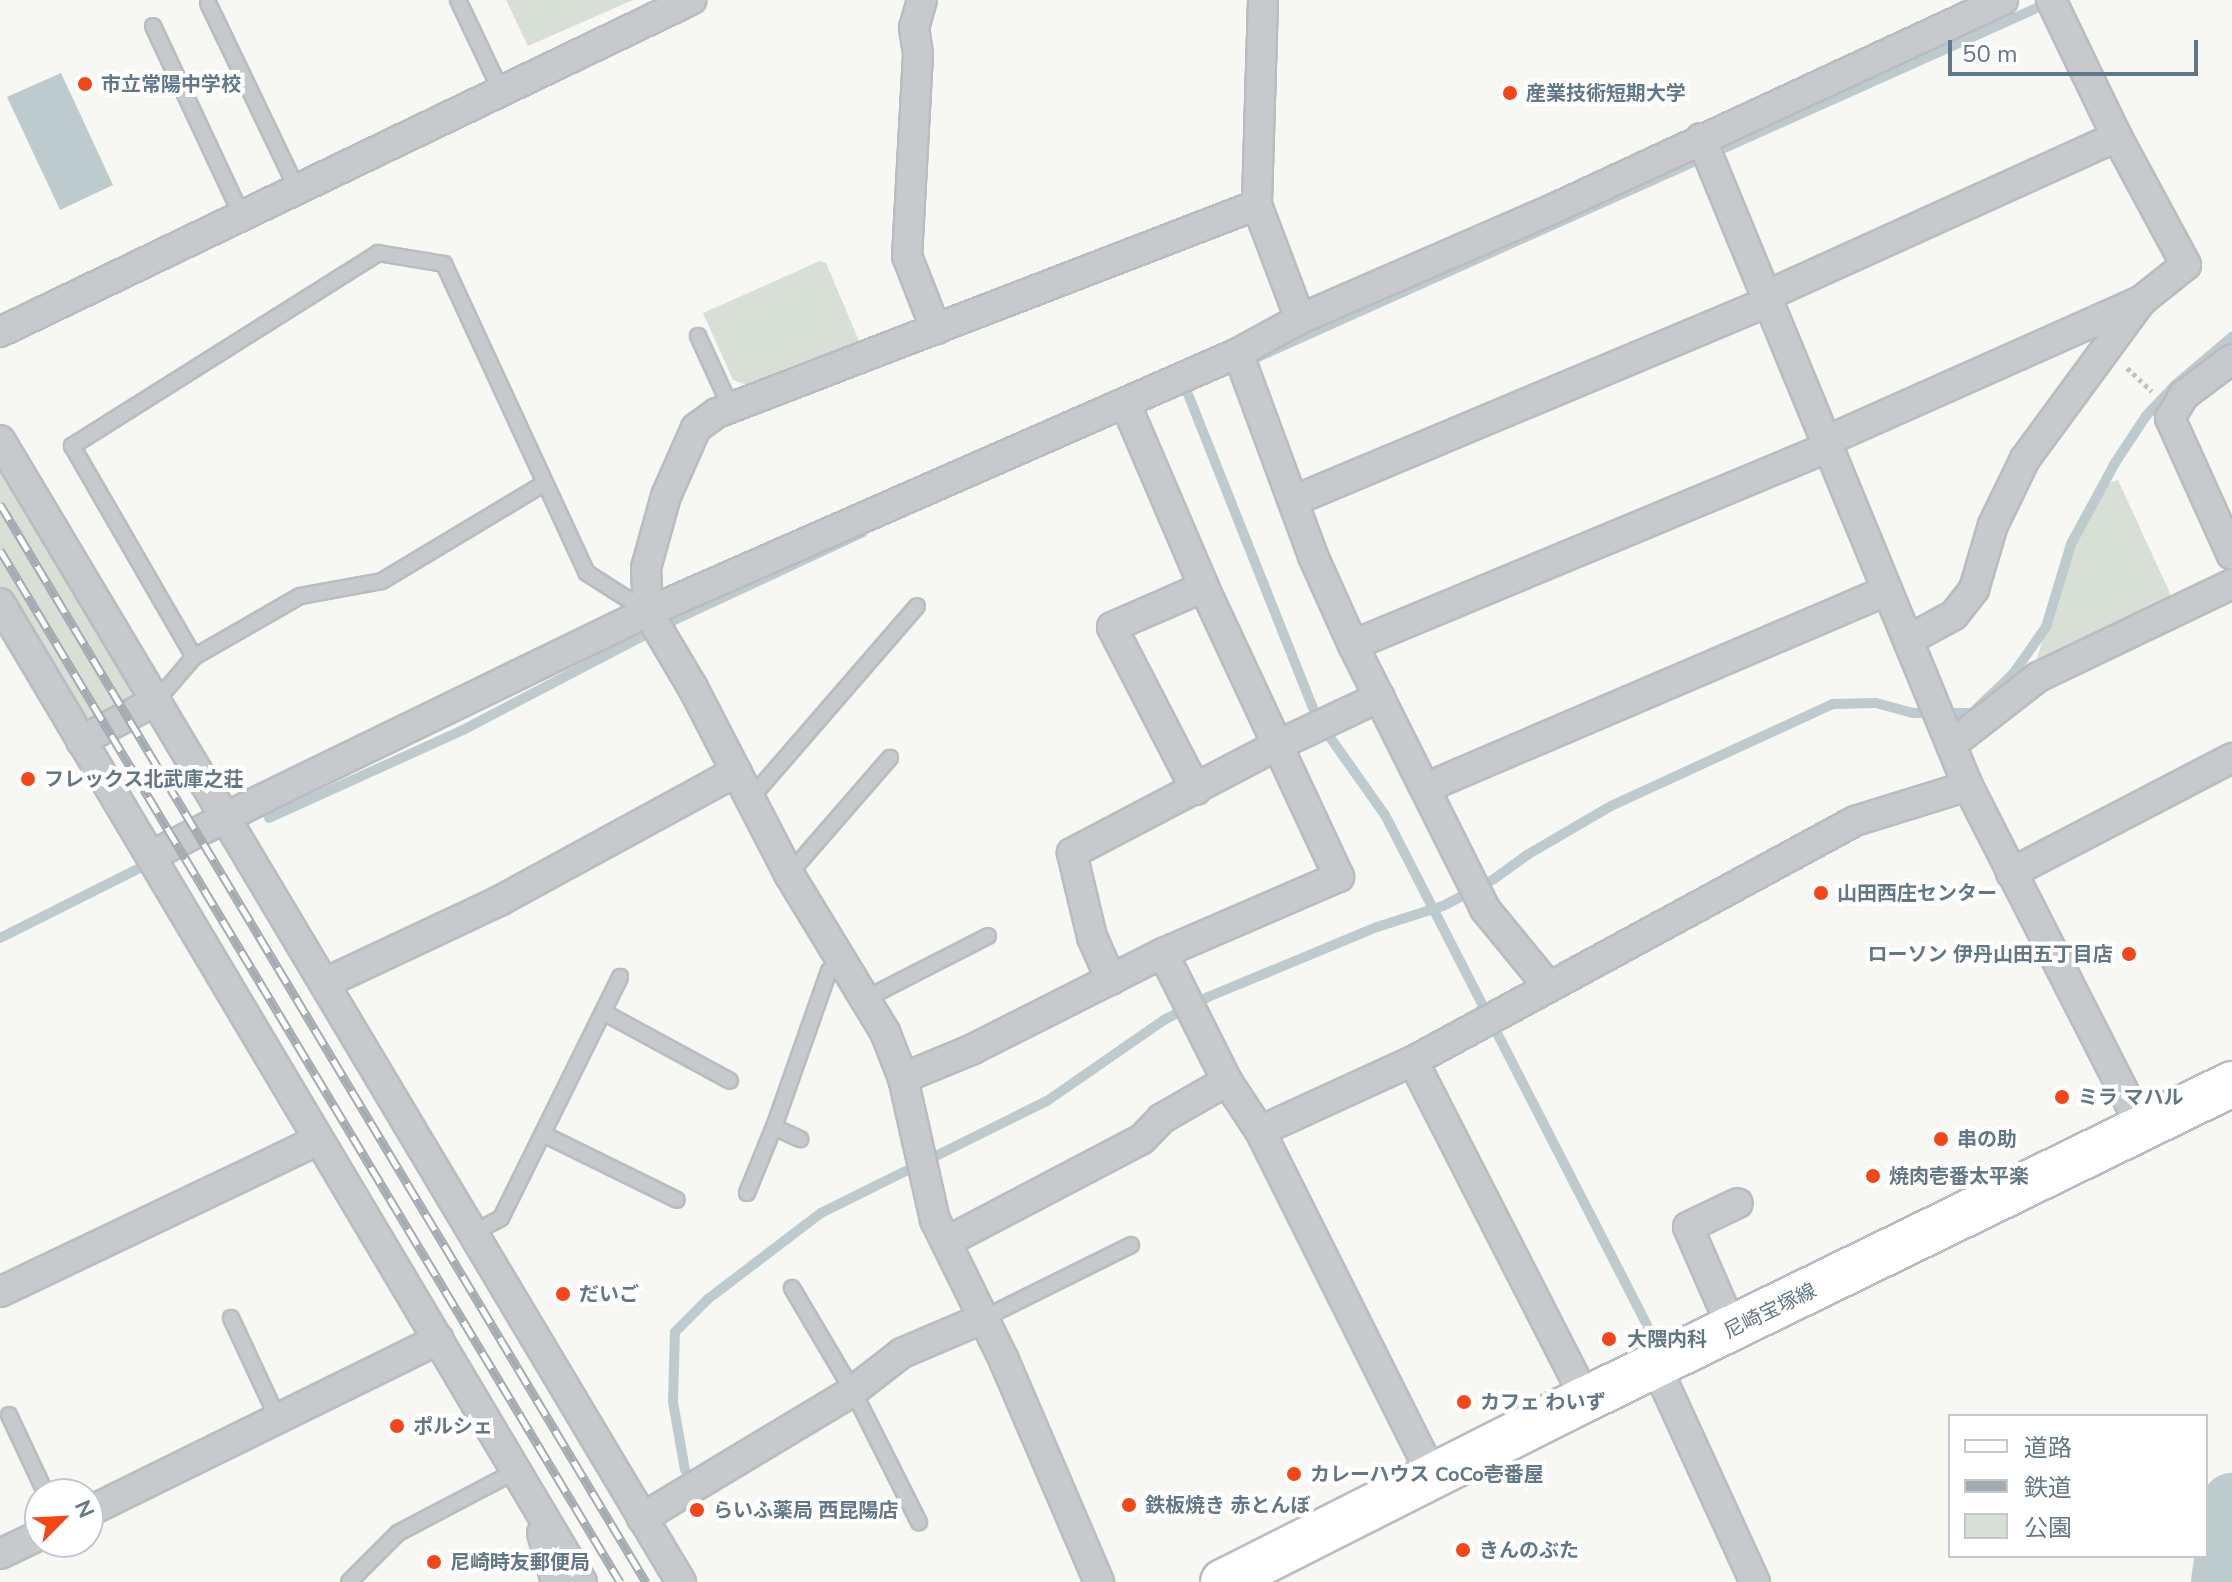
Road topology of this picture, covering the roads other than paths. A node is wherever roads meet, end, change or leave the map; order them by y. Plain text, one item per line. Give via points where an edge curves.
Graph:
1 (458, 0) edge
2 (691, 0) edge
3 (922, 0) edge
4 (1263, 0) edge
5 (2003, 0) edge
6 (2051, 0) edge
7 (208, 3) dead end
8 (153, 26) dead end
9 (501, 91) junction
10 (2117, 137) junction
11 (1701, 138) junction
12 (297, 189) junction
13 (1257, 205) junction
14 (242, 216) junction
15 (1769, 298) junction
16 (2142, 300) junction
17 (1300, 319) junction
18 (936, 330) junction
19 (0, 332) edge
20 (698, 336) dead end
21 (1238, 353) junction
22 (2232, 359) edge
23 (1125, 403) junction
24 (731, 408) junction
25 (0, 440) edge
26 (1827, 444) junction
27 (545, 483) junction
28 (1293, 501) junction
29 (2232, 555) edge
30 (2232, 584) edge
31 (1204, 587) junction
32 (1886, 591) junction
33 (0, 603) edge
34 (917, 606) dead end
35 (648, 612) junction
36 (1908, 640) junction
37 (1353, 645) junction
38 (194, 657) junction
39 (1380, 697) junction
40 (157, 700) junction
41 (1944, 723) junction
42 (81, 741) junction
43 (1280, 744) junction
44 (890, 758) dead end
45 (2232, 758) edge
46 (736, 772) junction
47 (1968, 786) junction
48 (1425, 788) junction
49 (1196, 790) junction
50 (750, 799) junction
51 (227, 816) junction
52 (151, 856) junction
53 (2011, 873) junction
54 (789, 874) junction
55 (988, 936) dead end
56 (1163, 953) junction
57 (843, 963) junction
58 (620, 977) dead end
59 (1111, 980) junction
60 (325, 983) junction
61 (1548, 986) junction
62 (865, 999) junction
63 (605, 1013) junction
64 (1413, 1061) junction
65 (903, 1078) junction
66 (730, 1081) dead end
67 (1227, 1081) junction
68 (2232, 1084) edge
69 (774, 1127) junction
70 (2142, 1128) junction
71 (1260, 1131) junction
72 (543, 1134) junction
73 (800, 1139) dead end
74 (318, 1140) junction
75 (747, 1193) dead end
76 (677, 1200) dead end
77 (1738, 1203) dead end
78 (473, 1233) junction
79 (946, 1242) junction
80 (1131, 1245) dead end
81 (792, 1288) dead end
82 (0, 1292) edge
83 (231, 1318) dead end
84 (984, 1318) junction
85 (1733, 1330) junction
86 (439, 1339) junction
87 (1656, 1366) junction
88 (853, 1391) junction
89 (1586, 1399) junction
90 (9, 1415) dead end
91 (278, 1419) junction
92 (516, 1471) junction
93 (39, 1478) edge
94 (1434, 1478) junction
95 (534, 1502) junction
96 (104, 1504) edge
97 (642, 1518) junction
98 (919, 1522) dead end
99 (24, 1543) edge
100 (0, 1554) edge
101 (349, 1582) edge
102 (556, 1582) edge
103 (582, 1582) edge
104 (681, 1582) edge
105 (1099, 1582) edge
106 (1223, 1582) edge
107 (1754, 1582) edge

1 - 9 lane
2 - 9 street
3 - 18 street via 914,28 918,54 907,256
4 - 13 street
5 - 11 street
6 - 10 street
7 - 12 lane
8 - 14 lane
9 - 12 street
10 - 15 street
10 - 16 street via 2186,265
11 - 15 street
11 - 17 street
12 - 14 street
13 - 17 street
13 - 18 street
14 - 19 street
15 - 26 street
15 - 28 street
16 - 26 street
16 - 36 street via 2025,459 1993,525 1974,589 1954,615
17 - 21 street
18 - 24 street
20 - 24 lane
21 - 23 street
21 - 28 street
22 - 29 street via 2184,395 2170,418
23 - 31 street
23 - 35 street
24 - 35 street via 696,428 666,496 646,568
25 - 40 street
26 - 32 street
26 - 37 street
27 - 35 lane via 587,573
27 - 38 lane via 382,581 300,596
27 - 38 lane via 444,264 378,253 72,446
28 - 37 street
30 - 41 street
31 - 43 street
31 - 49 street via 1112,627
32 - 36 street
32 - 48 street
33 - 42 street
34 - 50 lane
35 - 46 street
35 - 51 street
36 - 41 street
37 - 39 street
38 - 40 lane
39 - 43 street
39 - 48 street
40 - 42 street
40 - 51 street
41 - 47 street
42 - 52 street
43 - 49 street
43 - 56 street via 1339,877
44 - 54 lane
45 - 53 street
46 - 50 street
46 - 60 street via 501,900
47 - 53 street
47 - 61 street via 1855,821
48 - 61 street via 1485,909
49 - 59 street via 1072,853 1092,937
50 - 54 street
51 - 52 street
51 - 60 street
52 - 74 street
53 - 70 street
54 - 57 street
55 - 62 lane
56 - 59 street
56 - 67 street
57 - 62 street
57 - 69 lane via 829,971
58 - 63 lane
59 - 65 street
60 - 78 street
61 - 64 street
62 - 65 street
63 - 66 lane
63 - 72 lane
64 - 71 street
64 - 89 street
65 - 79 street via 935,1220
67 - 71 street
67 - 79 street via 1161,1119 1142,1139
68 - 70 main road, 尼崎宝塚線
69 - 73 lane
69 - 75 lane
70 - 85 main road, 尼崎宝塚線
71 - 94 street
72 - 76 lane
72 - 78 lane via 501,1218
74 - 82 street
74 - 86 street
77 - 85 street via 1688,1227
78 - 97 street
79 - 84 street
80 - 84 lane
81 - 88 lane
83 - 91 lane
84 - 88 street via 902,1353
84 - 105 street
85 - 87 main road, 尼崎宝塚線
86 - 91 street
86 - 92 street
87 - 89 main road, 尼崎宝塚線
87 - 107 street
88 - 97 street
88 - 98 lane
89 - 94 main road, 尼崎宝塚線
90 - 93 lane
91 - 96 street
92 - 95 street
92 - 101 lane via 398,1533
94 - 106 main road, 尼崎宝塚線
95 - 102 street
95 - 103 street
97 - 104 street
99 - 100 street

